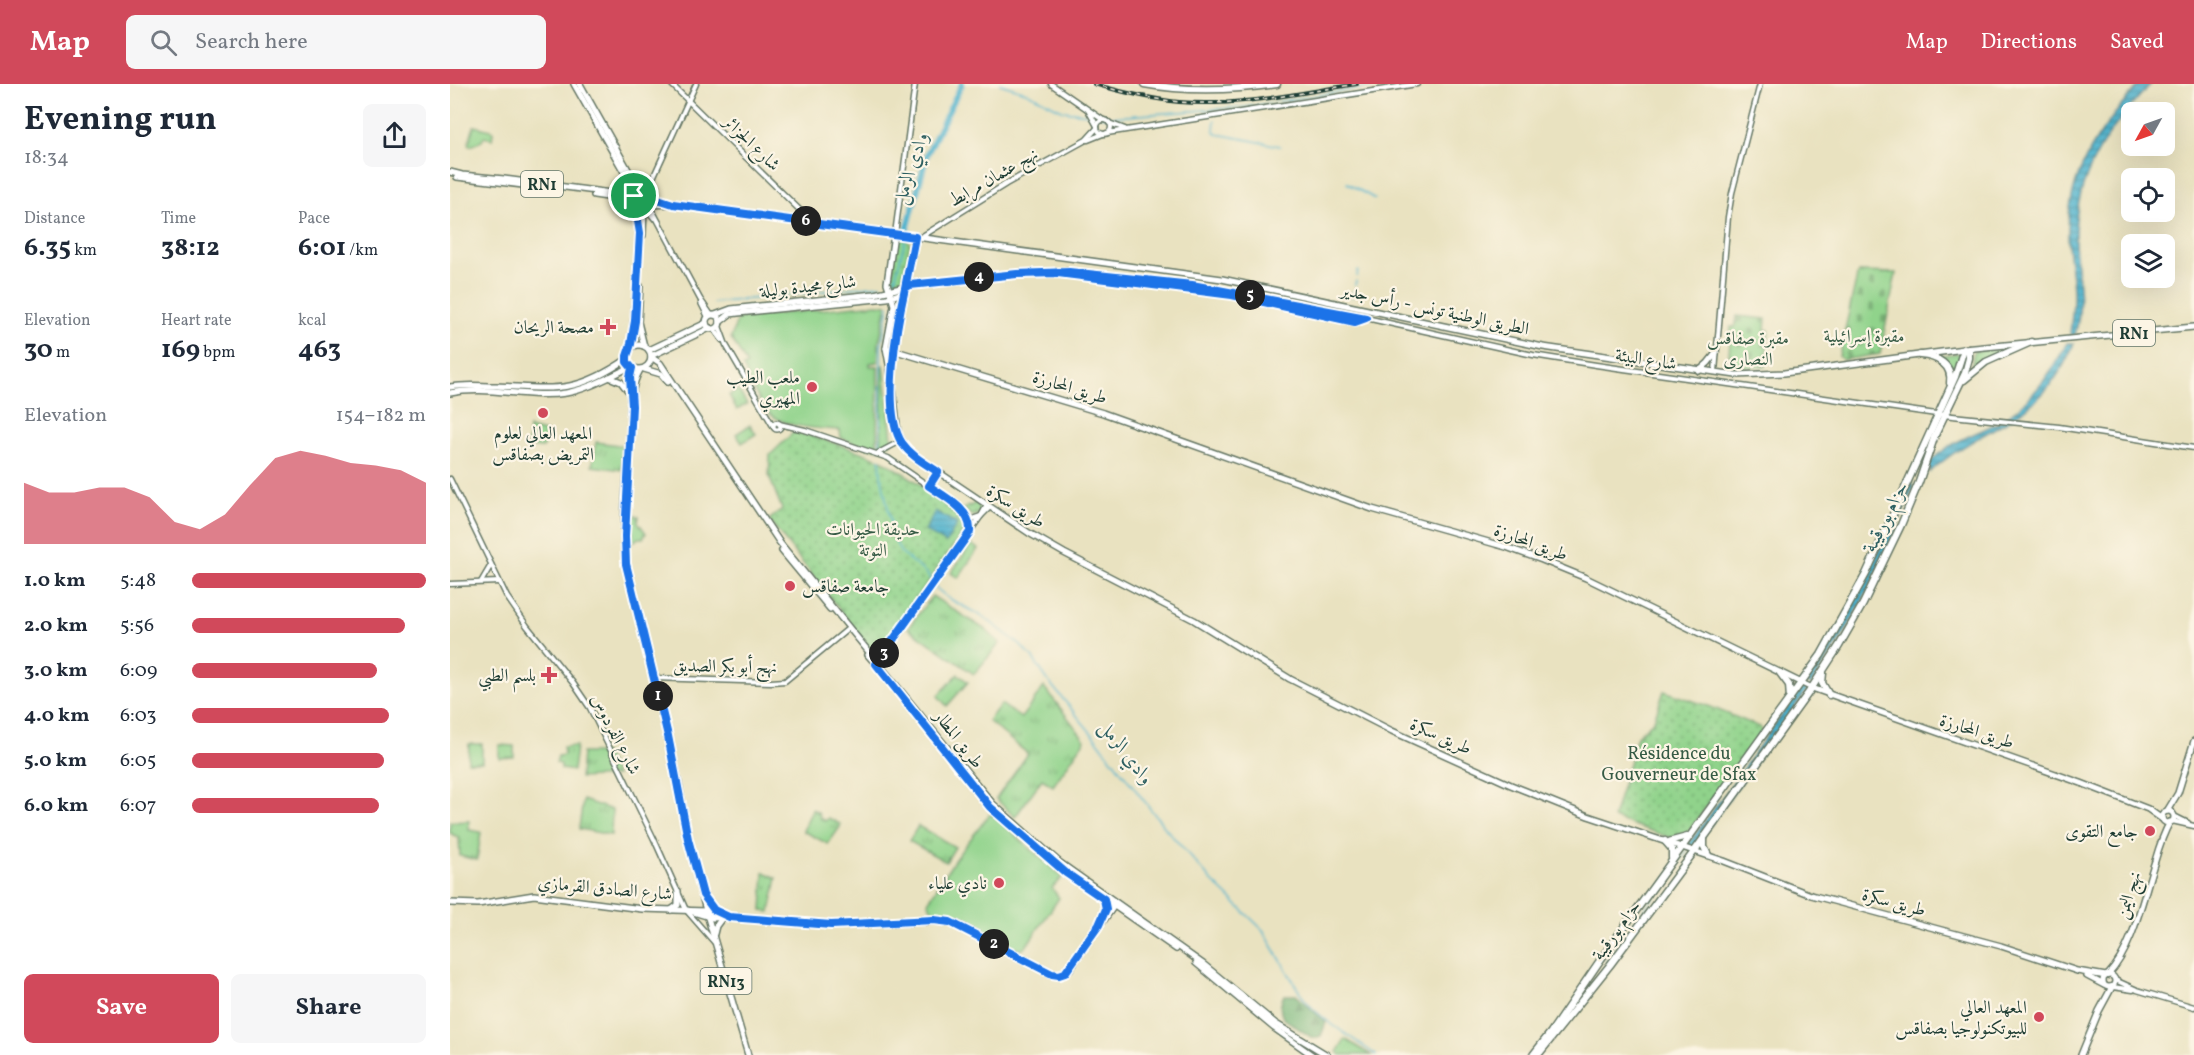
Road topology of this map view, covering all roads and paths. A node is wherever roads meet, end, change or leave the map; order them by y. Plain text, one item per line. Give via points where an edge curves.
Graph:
1 (574, 84) edge
2 (580, 84) edge
3 (671, 84) edge
4 (696, 84) edge
5 (915, 84) edge
6 (1051, 84) edge
7 (1144, 84) edge
8 (1277, 84) edge
9 (1417, 84) edge
10 (1760, 84) edge
11 (688, 100) junction
12 (1082, 106) junction
13 (1103, 120) junction
14 (1109, 123) junction
15 (1097, 127) junction
16 (1129, 129) junction
17 (1105, 134) junction
18 (1081, 142) junction
19 (450, 173) edge
20 (638, 196) junction
21 (652, 197) junction
22 (673, 204) junction
23 (647, 207) junction
24 (813, 222) junction
25 (894, 234) junction
26 (921, 238) junction
27 (913, 251) junction
28 (888, 278) junction
29 (904, 290) junction
30 (873, 294) junction
31 (892, 295) junction
32 (900, 313) junction
33 (713, 322) junction
34 (2194, 327) edge
35 (2031, 342) junction
36 (630, 349) junction
37 (890, 349) junction
38 (1967, 349) junction
39 (649, 352) junction
40 (1716, 353) junction
41 (1920, 355) junction
42 (627, 359) junction
43 (632, 368) junction
44 (642, 369) junction
45 (1698, 371) junction
46 (1715, 373) junction
47 (609, 377) junction
48 (450, 387) edge
49 (1958, 388) junction
50 (1948, 392) junction
51 (450, 393) edge
52 (630, 396) junction
53 (632, 406) junction
54 (1940, 415) junction
55 (901, 441) junction
56 (2194, 448) edge
57 (887, 450) junction
58 (876, 453) junction
59 (888, 458) junction
60 (938, 472) junction
61 (450, 479) edge
62 (929, 486) junction
63 (977, 499) junction
64 (988, 506) junction
65 (983, 514) junction
66 (1000, 514) junction
67 (966, 516) junction
68 (970, 532) junction
69 (491, 564) junction
70 (481, 582) junction
71 (499, 582) junction
72 (450, 584) edge
73 (849, 629) junction
74 (877, 662) junction
75 (1824, 670) junction
76 (1809, 672) junction
77 (1780, 673) junction
78 (653, 678) junction
79 (1789, 678) junction
80 (1802, 683) junction
81 (1811, 688) junction
82 (1826, 694) junction
83 (1805, 697) junction
84 (1790, 699) junction
85 (2194, 741) edge
86 (2148, 809) junction
87 (2170, 816) junction
88 (2163, 819) junction
89 (1691, 835) junction
90 (1704, 837) junction
91 (2162, 838) junction
92 (1667, 841) junction
93 (1683, 847) junction
94 (1694, 850) junction
95 (1708, 855) junction
96 (1671, 861) junction
97 (1684, 864) junction
98 (1066, 870) junction
99 (678, 891) junction
100 (703, 894) junction
101 (1104, 899) junction
102 (450, 903) edge
103 (1115, 904) junction
104 (670, 910) junction
105 (688, 910) junction
106 (707, 914) junction
107 (1106, 915) junction
108 (724, 916) junction
109 (713, 936) junction
110 (715, 943) junction
111 (2120, 960) junction
112 (2078, 971) junction
113 (2107, 976) junction
114 (2115, 979) junction
115 (2104, 985) junction
116 (2112, 987) junction
117 (2137, 990) junction
118 (2194, 1008) edge
119 (2099, 1011) junction
120 (1560, 1020) junction
121 (1304, 1040) junction
122 (1299, 1046) junction
123 (748, 1055) edge
124 (1312, 1055) edge
125 (1327, 1055) edge
126 (1528, 1055) edge
127 (1533, 1055) edge
128 (1540, 1055) edge
129 (2081, 1055) edge

1 - 20 main road
2 - 20 main road
3 - 11 street, شارع الجزائر
4 - 11 street
5 - 25 street
6 - 12 street
7 - 8 highway via 1201,88
9 - 16 street, نهج عثمان مرابط
10 - 40 street via 1728,217
11 - 20 street
11 - 24 street, شارع الجزائر
12 - 13 street
12 - 15 street
13 - 14 street
13 - 15 street, نهج عثمان مرابط
14 - 16 street
14 - 17 street
15 - 17 street
15 - 18 street, نهج عثمان مرابط
16 - 17 street, نهج عثمان مرابط
17 - 18 street, نهج عثمان مرابط
18 - 26 street, نهج عثمان مرابط
19 - 20 main road, RN1
20 - 21 main road
20 - 23 main road, RN1
20 - 36 main road via 639,256
21 - 22 main road, الطريق الوطنية تونس - رأس جدير / RN1
21 - 23 main road
22 - 23 main road, الطريق الوطنية تونس - رأس جدير / RN1
22 - 24 main road, الطريق الوطنية تونس - رأس جدير / RN1
23 - 33 street
23 - 39 main road via 638,322
24 - 25 main road, الطريق الوطنية تونس - رأس جدير / RN1
25 - 26 main road, الطريق الوطنية تونس - رأس جدير / RN1
25 - 28 main road
26 - 27 main road
26 - 27 main road
26 - 45 main road, الطريق الوطنية تونس - رأس جدير / RN1 via 1222,279 1543,347
27 - 29 main road
28 - 30 main road via 880,291
28 - 31 main road
29 - 31 main road, شارع مجيدة بوليلة
29 - 32 main road
29 - 54 street, شارع البيئة via 910,285 1058,273 1232,295 1355,322 1366,318 1541,356
30 - 31 main road, شارع مجيدة بوليلة
30 - 33 main road, شارع مجيدة بوليلة via 731,309
31 - 32 main road via 899,303
31 - 33 main road, شارع مجيدة بوليلة via 738,313
31 - 37 main road
32 - 37 main road
33 - 39 main road, شارع مجيدة بوليلة
33 - 58 street via 764,412 777,426 795,427
34 - 35 main road, الطريق الوطنية تونس - رأس جدير / RN1
35 - 38 main road, الطريق الوطنية تونس - رأس جدير / RN1
35 - 49 highway via 1986,362
36 - 39 main road via 637,345
36 - 42 main road
37 - 55 main road via 895,419
37 - 77 main road, طريق المحارزة via 1103,413 1372,509 1515,550 1586,578
38 - 41 main road, الطريق الوطنية تونس - رأس جدير / RN1
38 - 49 highway, حزام بورقيبة via 1968,364
38 - 50 highway, حزام بورقيبة
39 - 44 main road via 650,364
39 - 73 main road, طريق المطار via 780,543
40 - 45 main road
40 - 46 street
41 - 46 main road, الطريق الوطنية تونس - رأس جدير / RN1 via 1784,373
41 - 50 highway via 1936,358 1945,365 1951,380
42 - 43 main road
42 - 48 main road via 595,378 562,388
43 - 44 main road
43 - 47 main road
43 - 52 main road, RN13
44 - 53 main road, RN13 via 635,382
44 - 73 main road, طريق المطار via 665,378 777,544
45 - 46 main road, الطريق الوطنية تونس - رأس جدير / RN1
47 - 51 main road via 586,388 559,394
47 - 52 main road via 625,385
49 - 54 highway, حزام بورقيبة
50 - 54 highway, حزام بورقيبة
52 - 53 main road, RN13
53 - 78 main road, RN13 via 625,553
54 - 56 street, شارع البيئة via 2059,427
54 - 75 highway, حزام بورقيبة via 1918,482 1886,557 1849,631
54 - 76 highway, حزام بورقيبة via 1866,574
55 - 57 street
55 - 60 main road, طريق سكرة
57 - 58 street
57 - 59 street
58 - 59 street
59 - 62 street
60 - 62 street
60 - 63 main road, طريق سكرة
61 - 69 street, شارع الفردوس
62 - 67 street
63 - 64 main road, طريق سكرة
63 - 65 main road
64 - 65 street
64 - 66 main road, طريق سكرة
65 - 66 main road
65 - 67 street via 972,519
65 - 68 street
66 - 92 main road, طريق سكرة via 1064,553 1194,620 1290,679 1378,724 1545,800
67 - 68 street
68 - 74 street
69 - 70 street
69 - 71 street, شارع الفردوس
70 - 71 street
70 - 72 street
71 - 99 street, شارع الفردوس via 527,626 590,708
73 - 74 main road, طريق المطار
73 - 78 street, نهج أبو بكر الصديق via 785,681
74 - 98 main road, طريق المطار via 990,807
75 - 81 highway, حزام بورقيبة
75 - 82 highway via 1822,683
76 - 79 main road
76 - 80 highway, حزام بورقيبة
77 - 79 main road, طريق المحارزة
77 - 84 highway via 1789,685
78 - 100 main road, RN13
79 - 80 main road, طريق المحارزة
80 - 81 main road, طريق المحارزة
80 - 84 highway, حزام بورقيبة
81 - 82 main road, طريق المحارزة
81 - 83 highway, حزام بورقيبة
82 - 83 main road
82 - 86 main road, طريق المحارزة
83 - 90 highway, حزام بورقيبة
84 - 89 highway, حزام بورقيبة
85 - 87 main road, نهج اليمن
86 - 87 main road, طريق المحارزة
86 - 88 main road, طريق المحارزة
87 - 88 main road, طريق المحارزة
87 - 88 main road via 2162,815
87 - 91 main road, نهج اليمن
88 - 91 main road, نهج اليمن
89 - 92 main road
89 - 93 highway, حزام بورقيبة
90 - 94 highway, حزام بورقيبة
90 - 95 highway
91 - 111 main road, نهج اليمن
92 - 93 main road, طريق سكرة
92 - 96 highway via 1672,849
93 - 94 main road, طريق سكرة
93 - 96 highway, حزام بورقيبة
94 - 95 main road, طريق سكرة
94 - 97 highway, حزام بورقيبة
95 - 97 main road via 1696,856
95 - 112 main road, طريق سكرة via 1811,895
96 - 120 highway, حزام بورقيبة
97 - 128 highway, حزام بورقيبة
98 - 101 main road, طريق المطار
98 - 103 main road, طريق المطار
99 - 104 main road via 678,905
99 - 105 street, شارع الفردوس
100 - 105 main road via 699,903
100 - 106 main road, RN13
100 - 108 main road via 714,910
101 - 103 main road, طريق المطار
101 - 107 main road
102 - 104 main road, شارع الصادق القرمازي via 478,904 534,895
103 - 107 main road
103 - 107 main road via 1114,911
103 - 121 main road, طريق المطار via 1220,977 1276,1024
103 - 122 main road, طريق المطار
104 - 105 main road, شارع الصادق القرمازي
105 - 106 main road, شارع الصادق القرمازي
105 - 110 street, شارع الفردوس
106 - 108 main road, شارع الصادق القرمازي
106 - 109 main road, RN13
107 - 108 main road, شارع الصادق القرمازي via 1068,970 1057,975 959,925 942,921 831,925
108 - 109 main road
109 - 110 main road, RN13
110 - 123 main road, RN13
111 - 113 main road, نهج اليمن
111 - 114 main road, نهج اليمن
112 - 113 main road, طريق سكرة
112 - 115 main road, طريق سكرة
113 - 114 main road, طريق سكرة
113 - 115 main road
114 - 116 main road, نهج اليمن
114 - 117 street
115 - 116 main road
115 - 119 main road
116 - 117 street
116 - 119 main road, نهج اليمن
117 - 118 street
119 - 129 main road
120 - 126 highway
120 - 127 highway, حزام بورقيبة
121 - 122 main road
121 - 125 main road, طريق المطار
122 - 124 main road, طريق المطار

